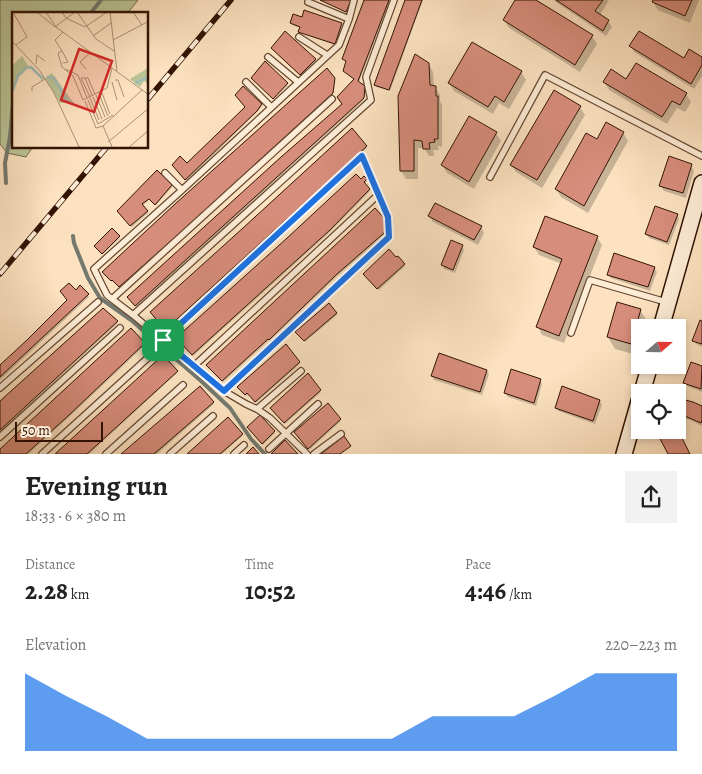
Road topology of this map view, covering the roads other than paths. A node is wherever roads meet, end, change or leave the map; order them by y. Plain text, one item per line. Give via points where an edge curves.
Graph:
1 (354, 0) edge
2 (394, 0) edge
3 (308, 2) dead end
4 (349, 19) junction
5 (299, 37) dead end
6 (327, 55) junction
7 (268, 57) dead end
8 (246, 82) dead end
9 (298, 82) junction
10 (332, 99) dead end
11 (272, 107) junction
12 (702, 156) edge
13 (165, 172) dead end
14 (490, 177) dead end
15 (702, 183) edge
16 (182, 190) junction
17 (379, 194) junction
18 (112, 299) junction
19 (98, 302) dead end
20 (668, 302) junction
21 (133, 315) junction
22 (663, 319) edge
23 (120, 328) dead end
24 (571, 333) dead end
25 (163, 340) junction
26 (151, 355) dead end
27 (194, 366) junction
28 (301, 371) dead end
29 (183, 385) dead end
30 (0, 388) edge
31 (224, 391) junction
32 (318, 404) dead end
33 (257, 409) junction
34 (213, 416) dead end
35 (631, 430) edge
36 (286, 434) junction
37 (341, 434) dead end
38 (0, 437) edge
39 (244, 445) dead end
40 (269, 449) dead end
41 (42, 454) edge
42 (106, 454) edge
43 (170, 454) edge
44 (234, 454) edge
45 (308, 454) edge
46 (314, 454) edge
47 (624, 454) edge

1 - 4 lane
2 - 21 lane via 366,77 371,100
3 - 4 lane
4 - 6 lane via 339,45
5 - 6 lane
6 - 9 lane
7 - 9 lane
8 - 11 lane
9 - 11 lane
10 - 18 lane
11 - 16 lane
12 - 14 lane via 545,75
13 - 16 lane
15 - 20 street
16 - 18 lane via 94,269
17 - 25 lane via 362,156
17 - 27 lane
17 - 31 lane via 388,217 389,237
18 - 21 lane
19 - 30 lane
20 - 22 street
20 - 24 lane via 590,280
21 - 25 lane
23 - 38 lane
25 - 27 lane
26 - 41 lane
27 - 31 lane
28 - 33 lane
29 - 42 lane
31 - 33 lane
32 - 36 lane
33 - 36 lane
34 - 43 lane
35 - 47 street
36 - 40 lane
36 - 45 lane
37 - 46 lane
39 - 44 lane

